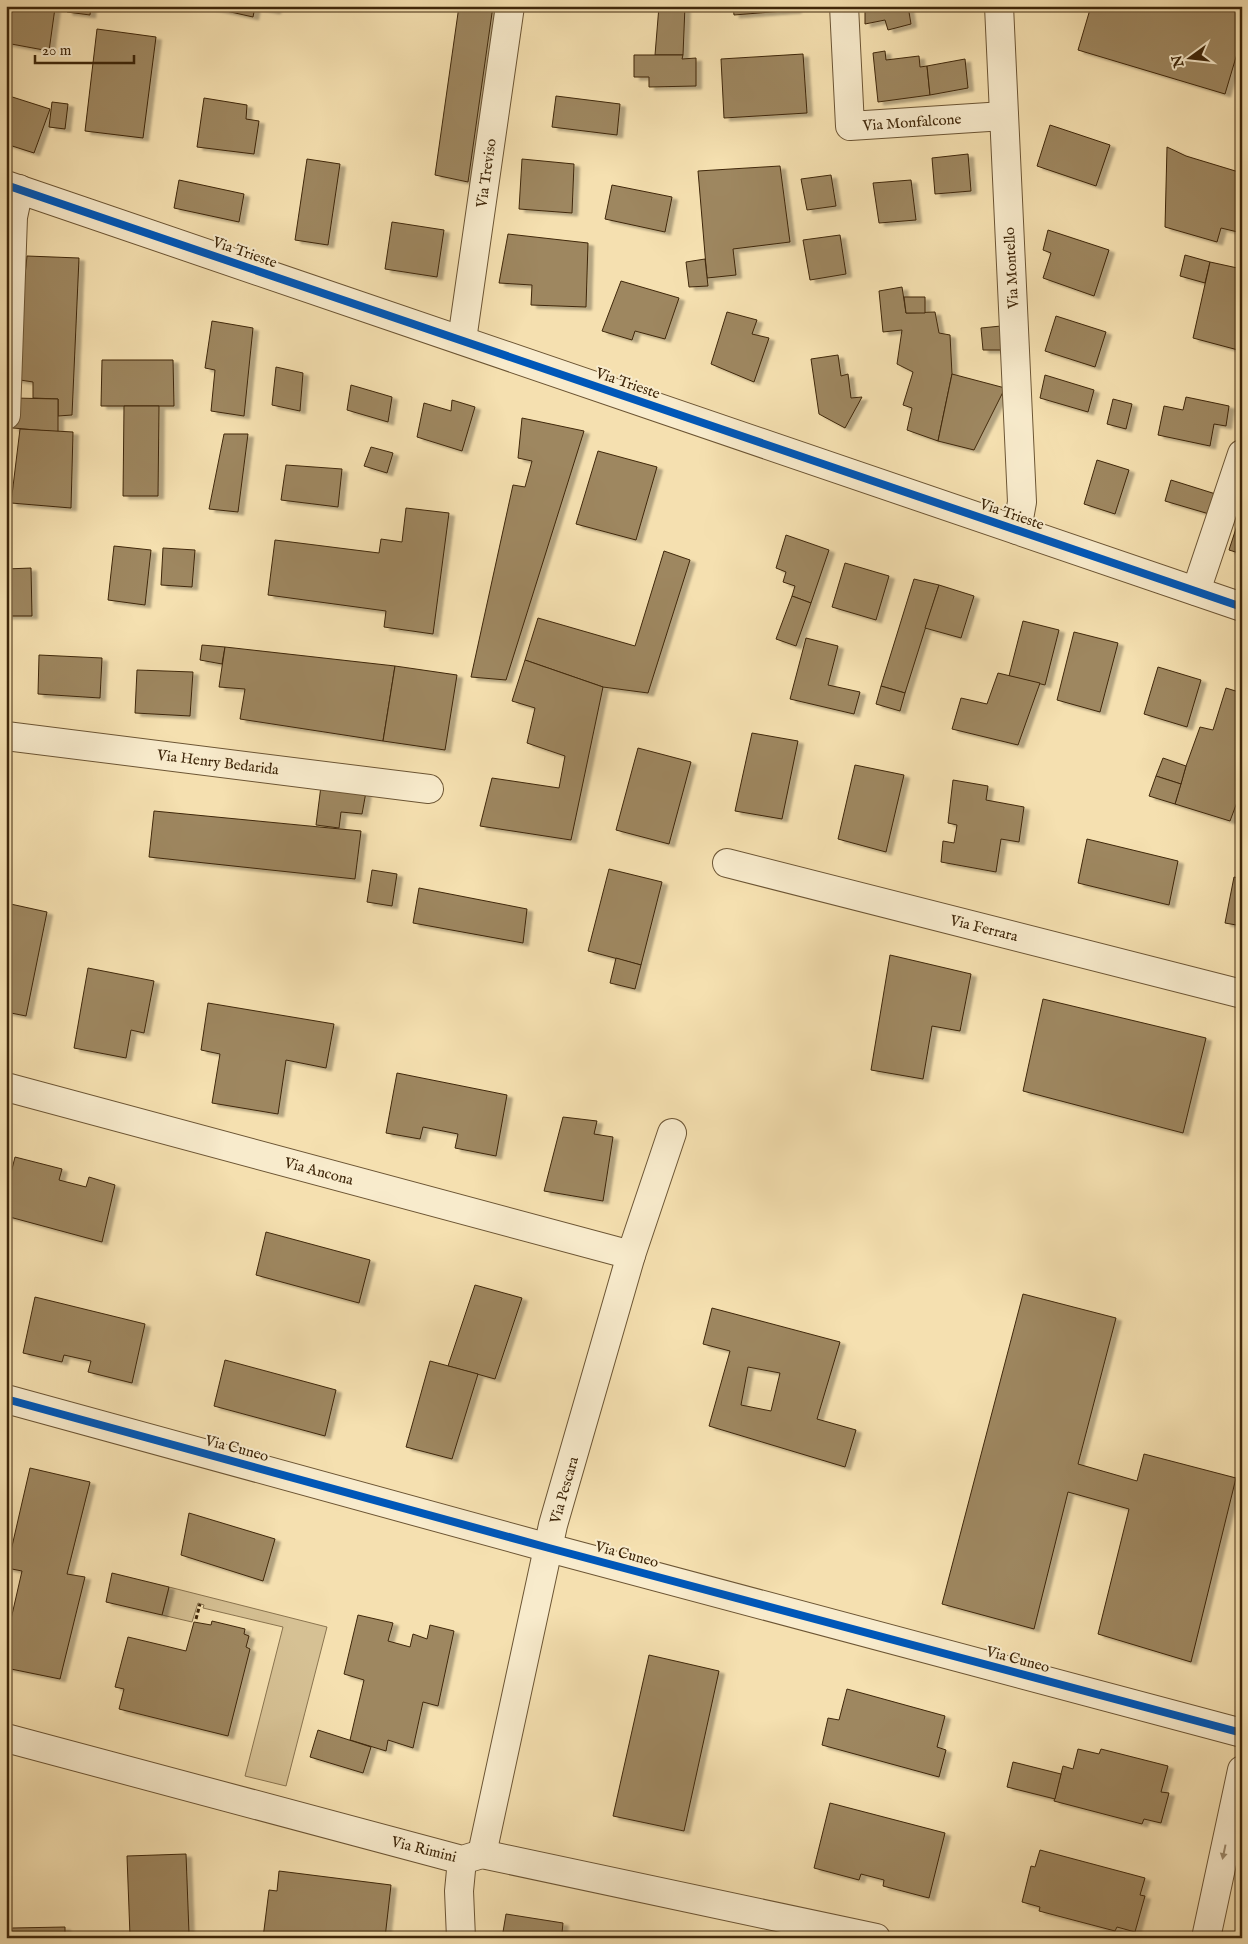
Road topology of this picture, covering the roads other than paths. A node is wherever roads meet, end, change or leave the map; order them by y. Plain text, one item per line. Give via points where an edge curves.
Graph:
1 (510, 6) edge
2 (844, 6) edge
3 (999, 6) edge
4 (1004, 116) junction
5 (12, 187) edge
6 (462, 340) junction
7 (6, 415) edge
8 (1242, 454) edge
9 (1017, 530) junction
10 (1196, 591) junction
11 (1242, 607) edge
12 (6, 736) edge
13 (430, 789) dead end
14 (727, 863) dead end
15 (1242, 994) edge
16 (6, 1087) edge
17 (672, 1133) dead end
18 (631, 1255) junction
19 (6, 1399) edge
20 (549, 1548) junction
21 (1242, 1733) edge
22 (6, 1738) edge
23 (1242, 1770) edge
24 (472, 1857) junction
25 (460, 1938) edge
26 (876, 1938) edge
27 (1206, 1938) edge

1 - 6 street, Via Treviso
2 - 4 street, Via Monfalcone via 850,126
3 - 4 street, Via Montello
4 - 9 street, Via Montello via 1022,502
5 - 6 street, Via Trieste
5 - 7 street
6 - 9 street, Via Trieste
8 - 10 street
9 - 10 street, Via Trieste
10 - 11 street, Via Trieste
12 - 13 street, Via Henry Bedarida
14 - 15 street, Via Ferrara
16 - 18 street, Via Ancona
17 - 18 street, Via Pescara
18 - 20 street, Via Pescara
19 - 20 street, Via Cuneo
20 - 21 street, Via Cuneo
20 - 24 street, Via Pescara
22 - 24 street, Via Rimini
23 -> 27 street
24 - 25 street, Via Pescara via 459,1891
24 - 26 street, Via Rimini

